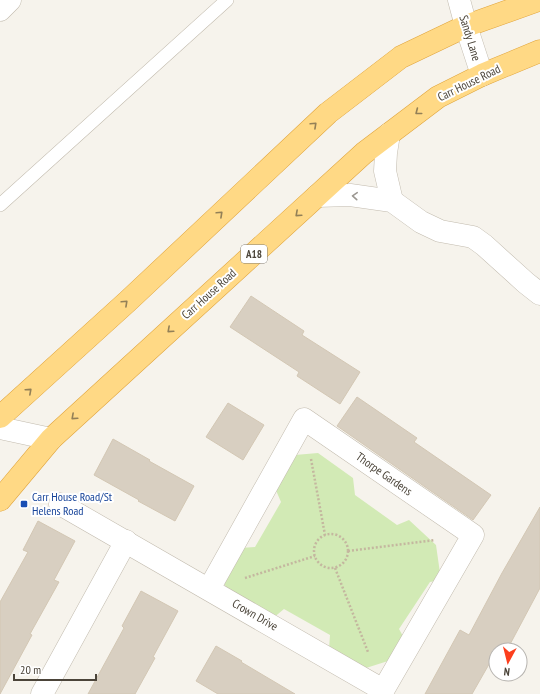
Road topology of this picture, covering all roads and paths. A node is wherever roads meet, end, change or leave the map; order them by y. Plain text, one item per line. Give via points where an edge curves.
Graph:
1 (10, 0) edge
2 (227, 0) edge
3 (459, 0) edge
4 (539, 0) edge
5 (0, 10) edge
6 (466, 26) junction
7 (540, 51) edge
8 (482, 75) junction
9 (389, 134) junction
10 (317, 196) junction
11 (392, 200) junction
12 (0, 205) edge
13 (540, 294) edge
14 (0, 417) edge
15 (0, 428) edge
16 (51, 439) junction
17 (311, 458) dead end
18 (0, 500) edge
19 (60, 504) dead end
20 (325, 535) junction
21 (473, 535) junction
22 (126, 541) junction
23 (348, 551) junction
24 (315, 556) junction
25 (335, 568) junction
26 (209, 589) junction
27 (369, 654) dead end
28 (382, 692) edge
29 (42, 694) edge

1 - 5 street
2 - 12 lane
3 - 6 street, Sandy Lane
4 - 6 highway
6 - 8 street, Sandy Lane
14 -> 6 highway via 328,113 401,57
7 - 8 highway, Carr House Road / A18
8 -> 9 highway, Carr House Road / A18 via 438,97
9 - 10 highway, Carr House Road / A18
9 - 11 street via 385,171
11 -> 10 street via 350,195
10 -> 16 highway, Carr House Road / A18
11 - 13 street via 421,222 440,231 473,237
15 - 16 street
16 - 18 highway, Carr House Road / A18
17 - 20 path
19 - 22 street, Crown Drive
20 - 23 path via 333,534 344,539
20 - 24 path via 315,544
21 - 23 path
21 - 26 street, Thorpe Gardens via 304,419
21 - 28 street
22 - 26 street, Crown Drive
22 - 29 street
23 - 25 path via 346,562
24 - 25 path via 324,567
24 - 26 path
25 - 27 path
26 - 28 street, Crown Drive

